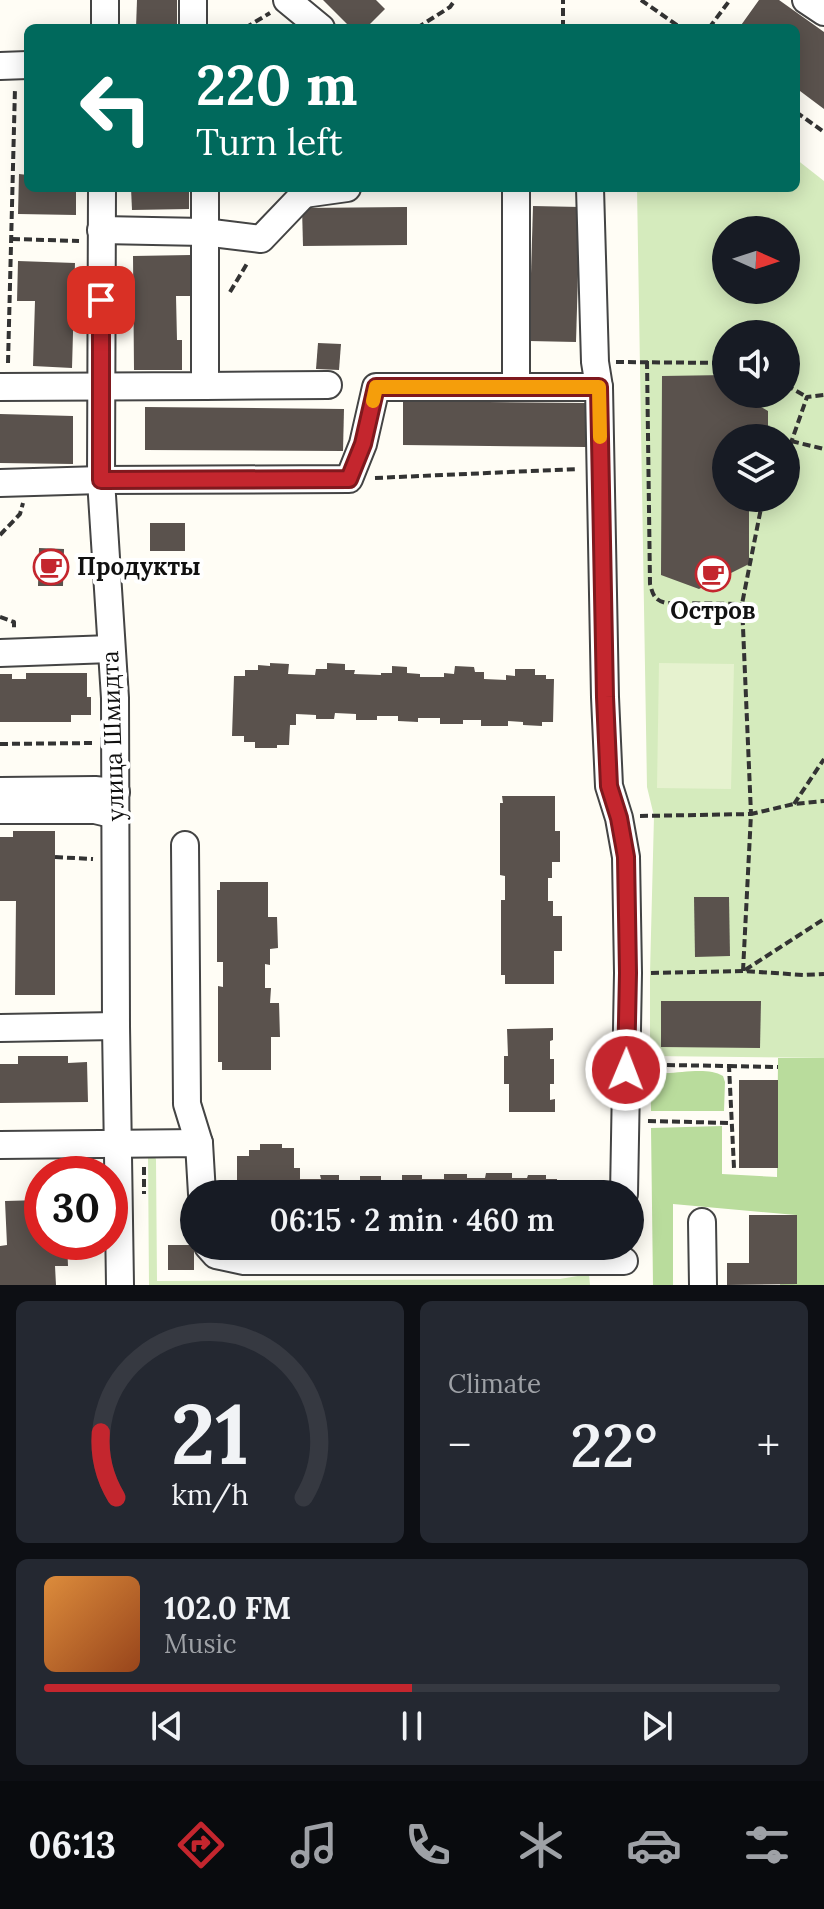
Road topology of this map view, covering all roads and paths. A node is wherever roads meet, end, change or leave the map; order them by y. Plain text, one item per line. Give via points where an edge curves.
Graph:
1 (105, 0) edge
2 (193, 0) edge
3 (287, 0) edge
4 (455, 0) edge
5 (563, 0) edge
6 (641, 0) edge
7 (730, 0) edge
8 (806, 0) edge
9 (824, 12) edge
10 (105, 24) edge
11 (193, 24) edge
12 (316, 24) edge
13 (423, 24) edge
14 (563, 24) edge
15 (675, 24) edge
16 (712, 24) edge
17 (15, 66) edge
18 (800, 115) edge
19 (824, 132) edge
20 (102, 192) edge
21 (205, 192) edge
22 (305, 192) edge
23 (516, 192) edge
24 (590, 192) edge
25 (204, 232) junction
26 (101, 236) junction
27 (11, 239) junction
28 (261, 239) junction
29 (229, 292) dead end
30 (647, 361) junction
31 (712, 363) edge
32 (597, 375) junction
33 (328, 385) dead end
34 (205, 386) junction
35 (4, 387) edge
36 (101, 387) junction
37 (516, 387) junction
38 (800, 393) edge
39 (824, 395) edge
40 (807, 397) junction
41 (797, 424) edge
42 (800, 443) edge
43 (824, 449) edge
44 (600, 468) junction
45 (349, 479) junction
46 (101, 480) junction
47 (28, 482) junction
48 (0, 483) edge
49 (760, 512) edge
50 (0, 535) edge
51 (742, 604) junction
52 (111, 649) junction
53 (0, 653) edge
54 (116, 743) junction
55 (0, 744) edge
56 (824, 759) edge
57 (0, 791) edge
58 (824, 801) edge
59 (116, 804) junction
60 (794, 804) junction
61 (0, 810) edge
62 (751, 814) junction
63 (619, 818) junction
64 (185, 845) dead end
65 (55, 857) dead end
66 (106, 860) junction
67 (824, 919) edge
68 (743, 971) junction
69 (628, 973) junction
70 (824, 974) edge
71 (116, 1026) junction
72 (0, 1028) edge
73 (667, 1065) dead end
74 (729, 1066) junction
75 (778, 1067) dead end
76 (625, 1122) junction
77 (731, 1123) junction
78 (199, 1143) junction
79 (118, 1144) junction
80 (0, 1145) edge
81 (734, 1168) dead end
82 (201, 1180) edge
83 (624, 1180) edge
84 (702, 1222) dead end
85 (239, 1260) edge
86 (624, 1264) edge
87 (120, 1285) edge
88 (703, 1285) edge

1 - 10 street
2 - 11 street
3 - 12 street
4 - 13 path
5 - 14 path
6 - 15 path
7 - 16 path
8 - 9 street
17 - 27 path
18 - 19 path
20 - 26 street, улица Шмидта
21 - 25 street
22 - 28 street
23 - 37 street
24 - 32 street
25 - 26 street
25 - 28 street
25 - 34 street
26 - 27 path
26 - 36 street, улица Шмидта
27 - 35 path
28 - 29 path
30 - 31 path
30 - 32 path
30 - 51 path via 653,596 666,603
32 - 37 street
32 - 44 street
33 - 34 street
34 - 36 street
35 - 36 street
36 - 46 street, улица Шмидта
37 - 45 street via 376,387
38 - 40 path
39 - 40 path
40 - 41 path
42 - 43 path
44 - 45 path
44 - 63 street via 609,786
45 - 46 street
46 - 47 street
46 - 52 street, улица Шмидта
47 - 48 street
47 - 50 path via 20,514
49 - 51 path
51 - 62 path
52 - 53 street
52 - 54 street, улица Шмидта
54 - 55 path
54 - 59 street, улица Шмидта
56 - 60 path
57 - 59 street via 95,790
58 - 60 path
59 - 61 street via 95,810
59 - 66 street, улица Шмидта
60 - 62 path
62 - 63 path
62 - 68 path
63 - 69 street via 626,857
64 - 78 street via 187,1104
65 - 66 path
66 - 71 street, улица Шмидта
67 - 68 path
68 - 69 path
68 - 70 path
69 - 76 street
71 - 72 street
71 - 79 street, улица Шмидта
73 - 74 path
74 - 75 path
74 - 77 path
76 - 77 path
76 - 83 street
77 - 81 path
78 - 79 street
78 - 82 street
79 - 80 street
79 - 87 street, улица Шмидта
84 - 88 street
85 - 86 street

